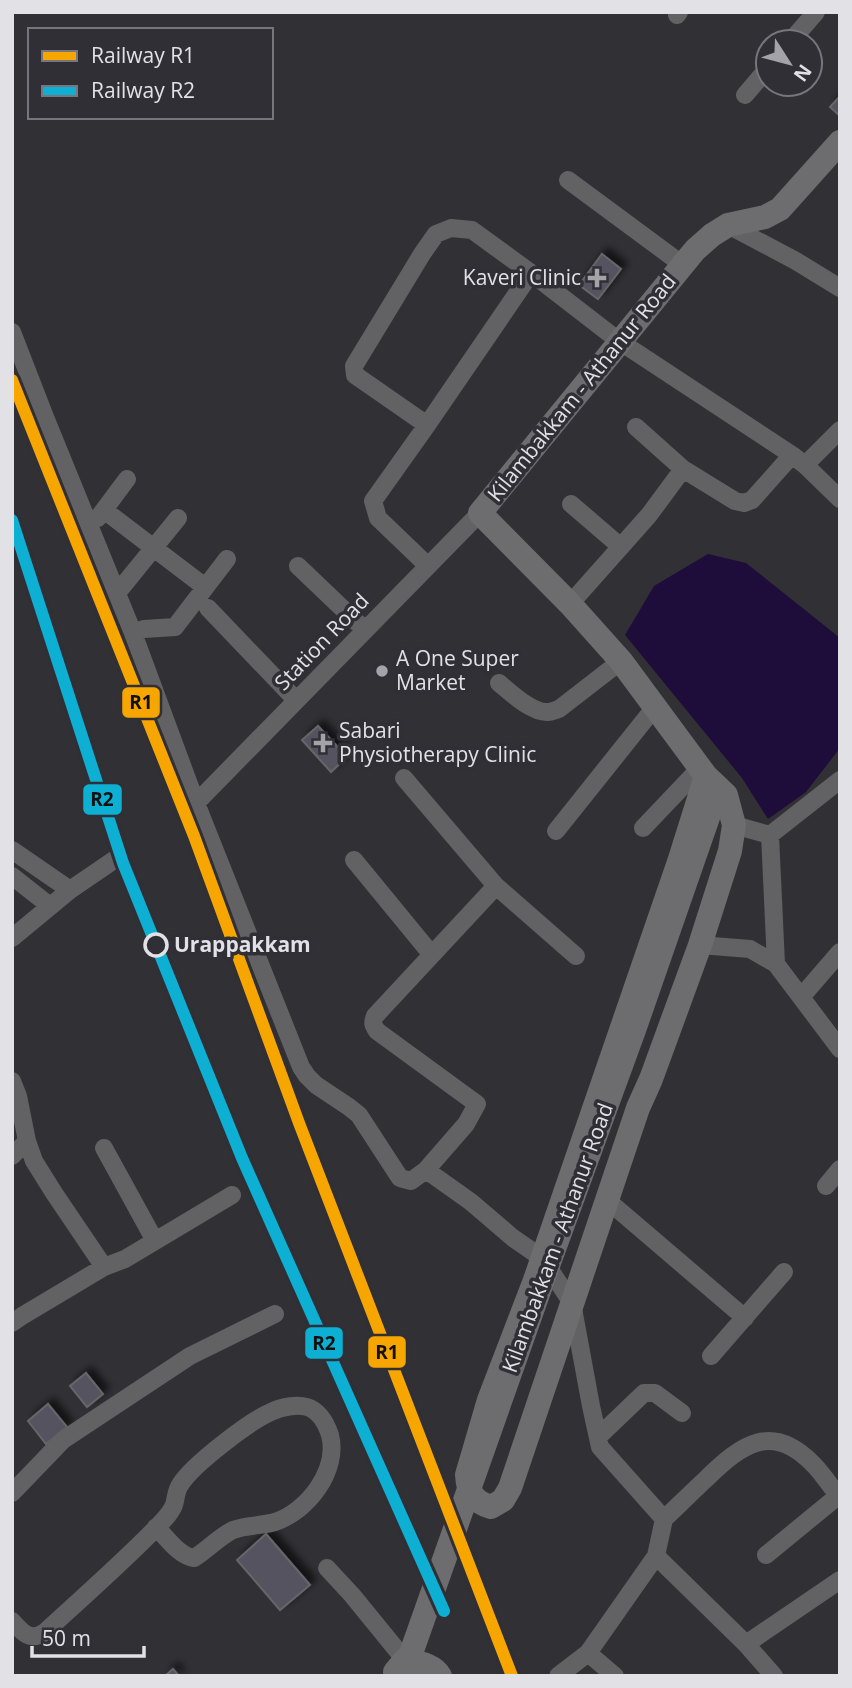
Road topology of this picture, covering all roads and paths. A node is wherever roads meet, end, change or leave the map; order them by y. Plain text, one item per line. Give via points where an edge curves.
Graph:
1 (816, 12) edge
2 (802, 28) edge
3 (754, 84) edge
4 (745, 95) dead end
5 (840, 142) edge
6 (568, 180) dead end
7 (728, 225) junction
8 (683, 265) junction
9 (531, 272) junction
10 (840, 288) edge
11 (12, 332) edge
12 (620, 341) junction
13 (427, 425) junction
14 (636, 427) dead end
15 (840, 430) edge
16 (798, 460) junction
17 (683, 470) junction
18 (127, 479) dead end
19 (840, 499) edge
20 (571, 504) dead end
21 (104, 510) junction
22 (480, 513) junction
23 (178, 518) dead end
24 (90, 527) junction
25 (621, 547) junction
26 (153, 550) junction
27 (227, 559) dead end
28 (298, 566) dead end
29 (428, 566) junction
30 (205, 587) junction
31 (117, 593) junction
32 (570, 604) junction
33 (208, 608) dead end
34 (365, 630) junction
35 (133, 633) junction
36 (621, 662) junction
37 (499, 684) dead end
38 (296, 700) junction
39 (655, 708) junction
40 (703, 772) junction
41 (404, 778) dead end
42 (840, 780) edge
43 (196, 803) junction
44 (734, 825) junction
45 (643, 828) dead end
46 (556, 831) dead end
47 (770, 835) junction
48 (12, 850) edge
49 (114, 860) dead end
50 (354, 860) dead end
51 (12, 876) edge
52 (496, 886) junction
53 (69, 890) junction
54 (50, 906) junction
55 (12, 938) edge
56 (699, 945) junction
57 (840, 952) edge
58 (432, 955) junction
59 (576, 956) dead end
60 (776, 964) junction
61 (802, 996) junction
62 (840, 1049) edge
63 (12, 1082) edge
64 (27, 1141) junction
65 (104, 1148) dead end
66 (12, 1156) edge
67 (426, 1170) junction
68 (840, 1170) edge
69 (826, 1186) dead end
70 (232, 1195) dead end
71 (607, 1200) junction
72 (155, 1241) junction
73 (542, 1258) junction
74 (104, 1267) junction
75 (784, 1272) dead end
76 (572, 1303) junction
77 (275, 1314) dead end
78 (16, 1316) edge
79 (745, 1318) junction
80 (711, 1356) dead end
81 (682, 1413) dead end
82 (598, 1437) junction
83 (12, 1493) edge
84 (839, 1497) edge
85 (664, 1519) junction
86 (156, 1527) junction
87 (766, 1555) dead end
88 (656, 1556) junction
89 (327, 1569) dead end
90 (840, 1580) edge
91 (12, 1622) edge
92 (746, 1644) junction
93 (588, 1653) junction
94 (405, 1672) edge
95 (440, 1676) edge
96 (558, 1676) edge
97 (615, 1676) edge
98 (774, 1676) edge

1 - 2 street
3 - 4 street
5 - 7 street, Kilambakkam - Athanur Road via 780,209
6 - 8 street
7 - 8 street, Kilambakkam - Athanur Road
7 - 10 street
8 - 12 street, Kilambakkam - Athanur Road
9 - 12 street
9 - 13 street
9 - 13 street via 472,230 451,228 436,234 422,254 354,366 355,375
11 - 24 street
12 - 16 street
12 - 22 street, Kilambakkam - Athanur Road
13 - 29 street via 373,500 378,518
14 - 17 street
15 - 16 street
16 - 17 street via 744,503
16 - 19 street
17 - 25 street
18 - 21 street
20 - 25 street
21 - 24 street
21 - 26 street
22 - 29 street, Station Road
22 - 32 street, Kilambakkam - Athanur Road
23 - 26 street
24 - 31 street
25 - 32 street
26 - 30 street
26 - 31 street
27 - 30 street
28 - 34 street
29 - 34 street, Station Road
30 - 35 street via 174,628
31 - 35 street
32 - 36 street, Kilambakkam - Athanur Road
33 - 38 street
34 - 38 street, Station Road
35 - 43 street
36 - 37 street via 559,709 548,712 530,706
36 - 39 street, Kilambakkam - Athanur Road
38 - 43 street, Station Road
39 - 40 street, Kilambakkam - Athanur Road
39 - 46 street
40 - 44 street via 726,795
40 - 45 street
40 - 73 street via 679,862
40 - 94 street, Kilambakkam - Athanur Road via 720,836
41 - 52 street
42 - 47 street
43 - 67 street via 301,1067 316,1085 359,1115 400,1178 411,1181
44 - 47 street
44 - 56 street
47 - 60 street
48 - 53 street
49 - 53 street
50 - 58 street
51 - 54 street
52 - 58 street
52 - 59 street
53 - 54 street
54 - 55 street
56 - 60 street via 750,949
56 - 71 street
57 - 61 street
58 - 67 street via 373,1021 377,1031 477,1104 466,1124
60 - 61 street
61 - 62 street
63 - 64 street
64 - 66 street
64 - 74 street via 34,1161
65 - 72 street
67 - 73 street
68 - 69 street
70 - 72 street
71 - 76 street
71 - 79 street
72 - 74 street
73 - 76 street
73 - 76 street via 489,1400 467,1475 467,1486 480,1504 491,1507 503,1500 510,1488
74 - 78 street
75 - 79 street
76 - 82 street
77 - 83 street via 190,1356 63,1440
79 - 80 street
81 - 82 street via 655,1393 644,1393
82 - 85 street via 600,1447
84 - 85 street via 813,1464 793,1448 761,1442 743,1447 726,1460
84 - 87 street
85 - 88 street
86 - 86 street via 186,1556 194,1558 232,1531 289,1516 307,1501 329,1464 332,1444 322,1416 307,1406 292,1406 253,1421 186,1477 174,1506
86 - 91 street via 37,1638
88 - 92 street
88 - 93 street
89 - 94 street via 352,1595
90 - 92 street
92 - 98 street
93 - 96 street
93 - 97 street
94 - 95 street via 428,1665

